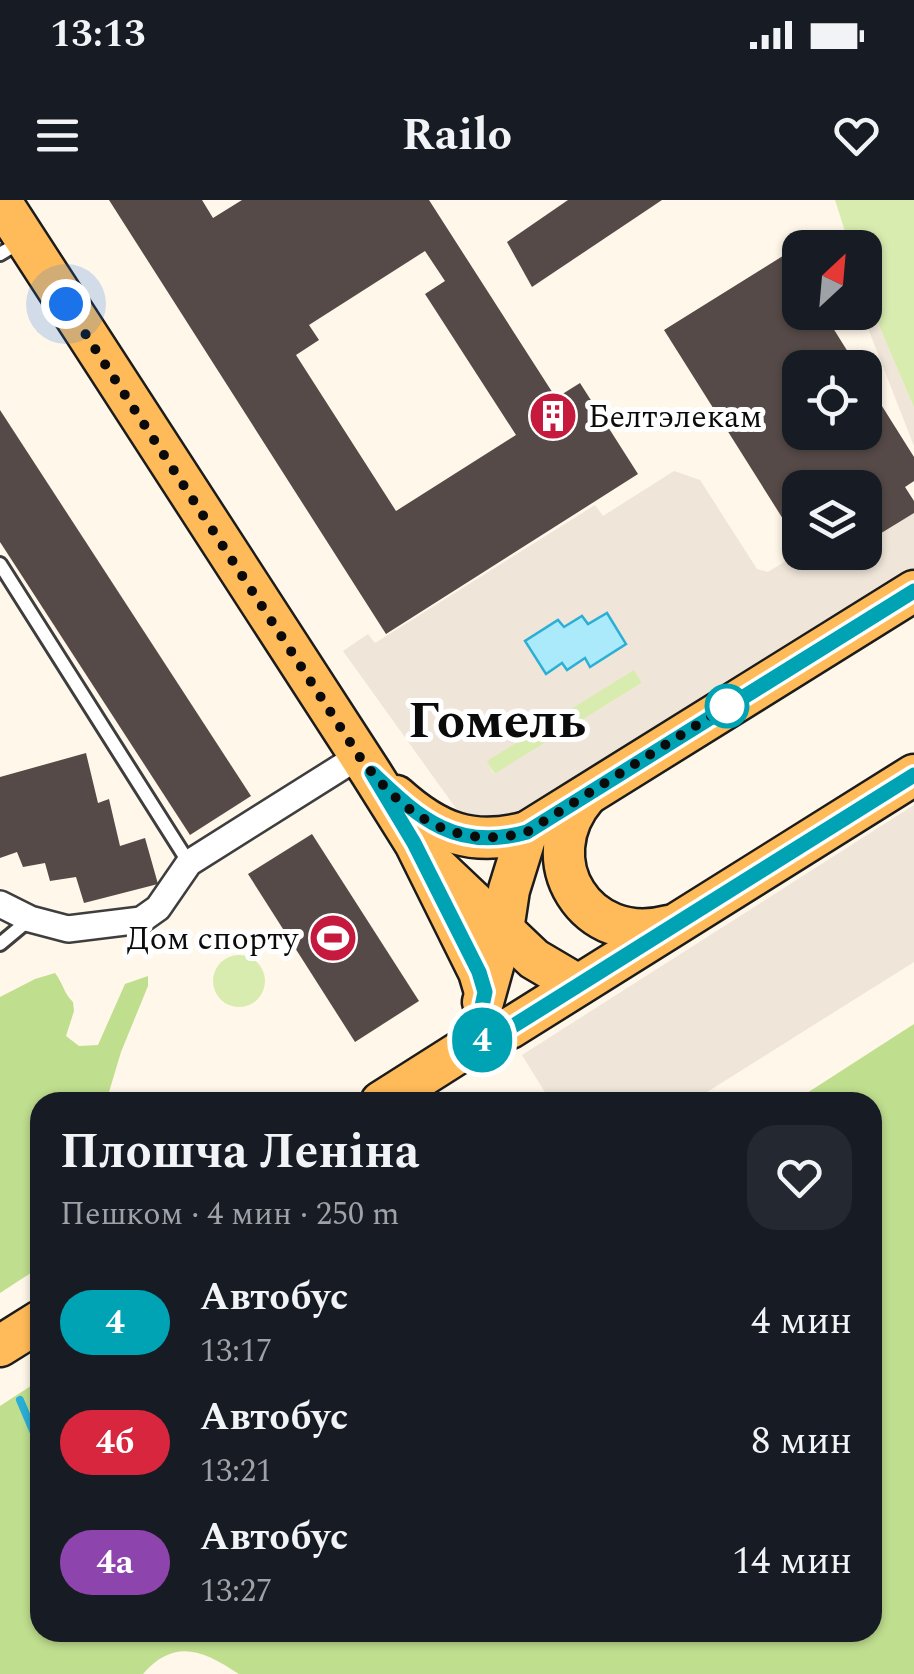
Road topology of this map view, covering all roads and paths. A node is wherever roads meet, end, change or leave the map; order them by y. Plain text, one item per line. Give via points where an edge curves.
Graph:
1 (0, 200) edge
2 (12, 247) edge
3 (0, 564) edge
4 (914, 591) edge
5 (365, 764) junction
6 (914, 775) edge
7 (598, 786) junction
8 (527, 832) junction
9 (414, 843) junction
10 (189, 862) junction
11 (0, 904) edge
12 (30, 919) junction
13 (680, 920) junction
14 (503, 930) junction
15 (0, 944) edge
16 (578, 985) junction
17 (485, 992) junction
18 (474, 1044) junction
19 (397, 1092) edge
20 (30, 1327) edge
21 (0, 1346) edge

1 - 2 main road
2 - 5 main road
3 - 10 lane
4 - 7 main road
5 - 8 main road via 438,828 499,840
5 - 9 main road
5 - 10 street
6 - 13 main road
7 - 8 main road
7 - 13 main road via 576,808 564,837 565,868 577,897 616,926 649,930
8 - 14 main road
9 - 14 main road
9 - 17 main road
10 - 12 street via 158,908 140,920 68,929
11 - 12 street
12 - 15 lane
13 - 16 main road
14 - 16 main road via 534,959
14 - 17 main road
16 - 18 main road
17 - 18 main road
18 - 19 main road
20 - 21 main road

